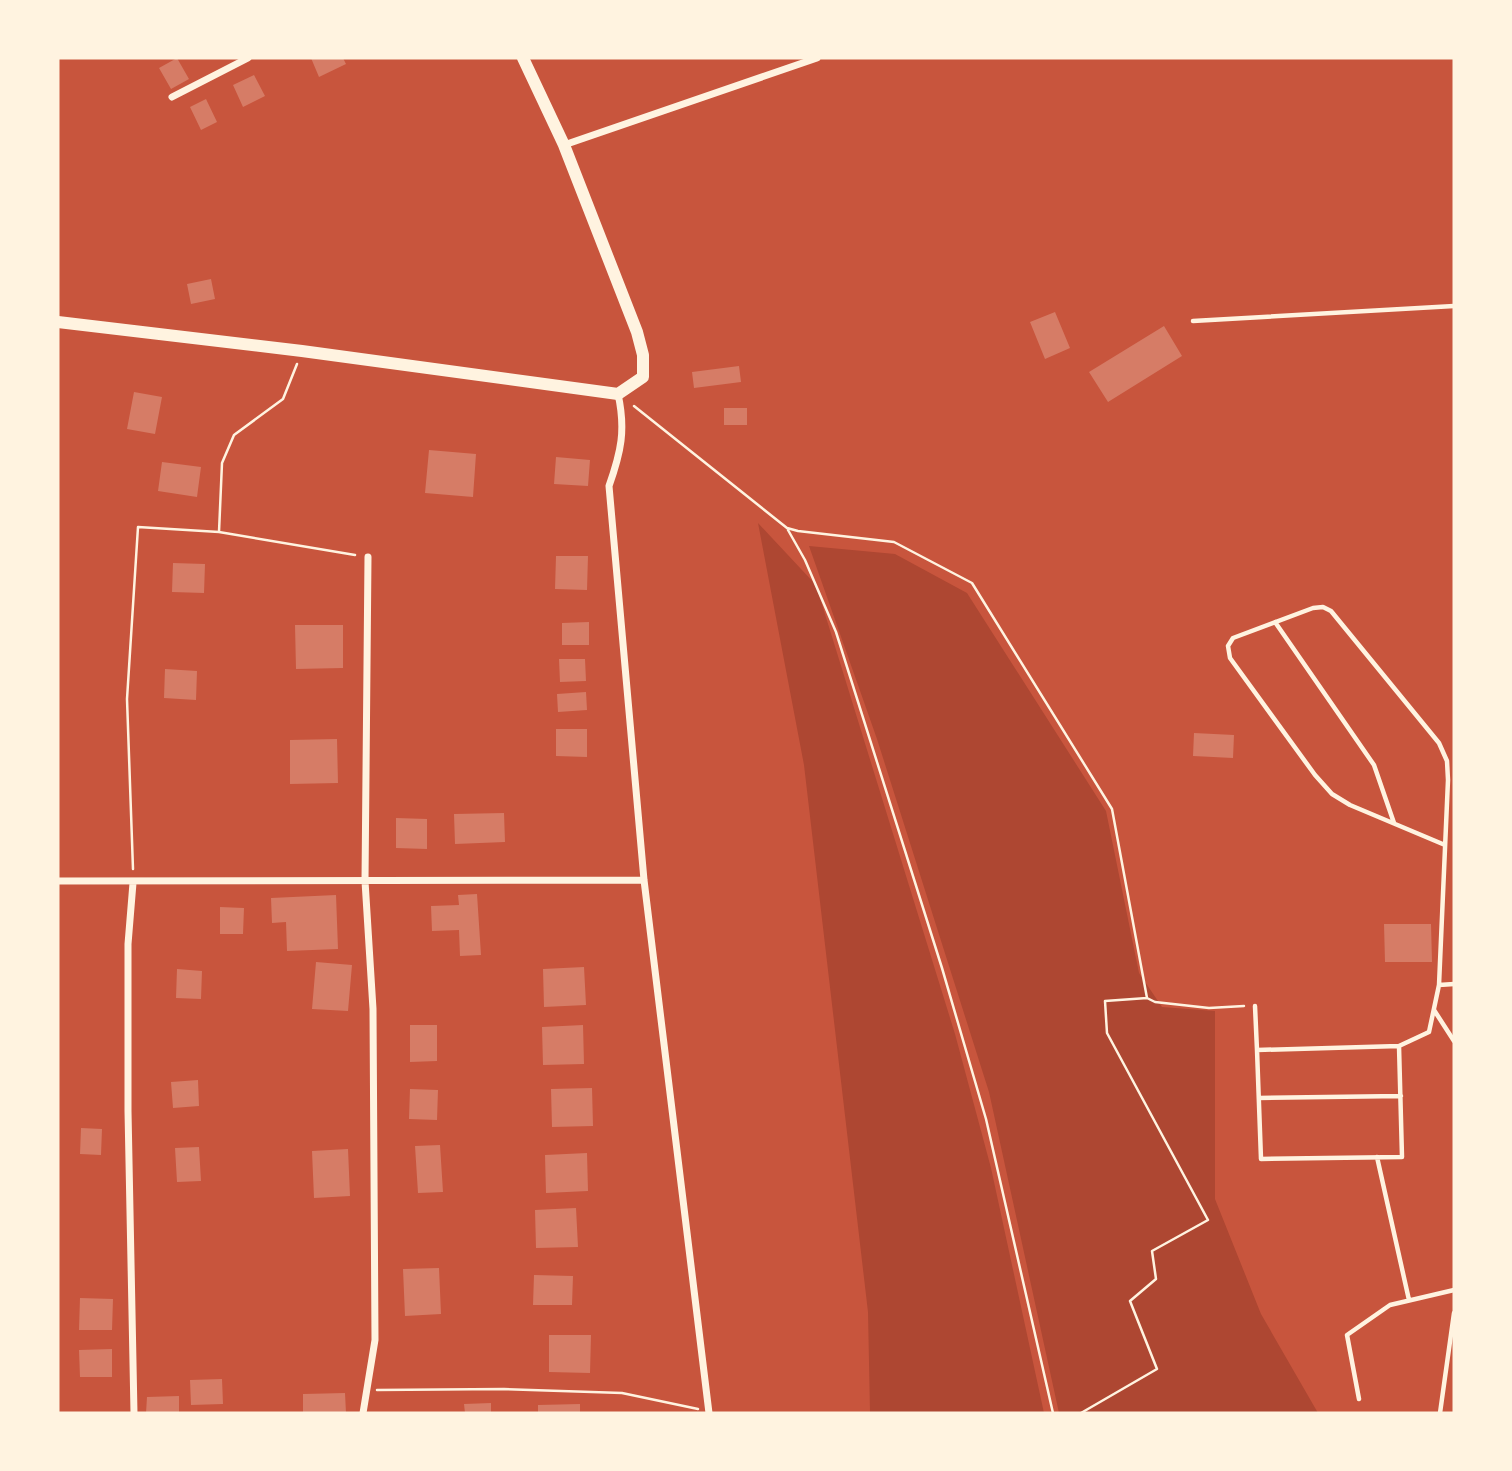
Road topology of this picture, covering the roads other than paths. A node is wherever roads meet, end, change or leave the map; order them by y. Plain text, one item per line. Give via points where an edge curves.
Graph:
1 (248, 58) edge
2 (523, 58) edge
3 (817, 58) edge
4 (172, 97) dead end
5 (564, 145) junction
6 (1454, 306) edge
7 (1194, 321) dead end
8 (58, 322) edge
9 (618, 394) junction
10 (368, 557) road end
11 (1275, 622) junction
12 (1394, 823) junction
13 (1445, 845) junction
14 (644, 880) junction
15 (58, 881) edge
16 (365, 881) junction
17 (133, 883) junction
18 (1454, 984) edge
19 (1440, 985) junction
20 (1255, 1006) road end
21 (1434, 1010) junction
22 (1454, 1041) edge
23 (1399, 1046) junction
24 (1257, 1051) junction
25 (1401, 1096) junction
26 (1259, 1098) junction
27 (1377, 1157) junction
28 (1454, 1290) edge
29 (1409, 1300) junction
30 (1454, 1313) edge
31 (1359, 1399) dead end
32 (709, 1412) edge
33 (134, 1413) edge
34 (363, 1413) edge
35 (1440, 1413) edge

1 - 4 street
2 - 5 street
3 - 5 street
5 - 9 street via 643,355 643,377
6 - 7 lane
8 - 9 street
9 - 14 street via 622,446 610,486
10 - 16 street
11 - 12 lane via 1374,765
11 - 12 lane via 1233,638 1228,646 1230,658 1332,794
11 - 13 lane via 1313,608 1331,611 1439,743 1447,761
12 - 13 lane
13 - 19 lane
14 - 16 street
14 - 32 street
15 - 17 street
16 - 17 street
16 - 34 street via 373,1009 375,1339
17 - 33 street via 128,944 128,1111
18 - 19 lane
19 - 21 lane
20 - 24 lane
21 - 22 lane
21 - 23 lane via 1429,1032
23 - 24 lane
23 - 25 lane
24 - 26 lane
25 - 26 lane
25 - 27 lane via 1402,1157
26 - 27 lane via 1261,1159
27 - 29 lane
28 - 29 lane
29 - 31 lane via 1391,1305 1347,1335
30 - 35 lane

